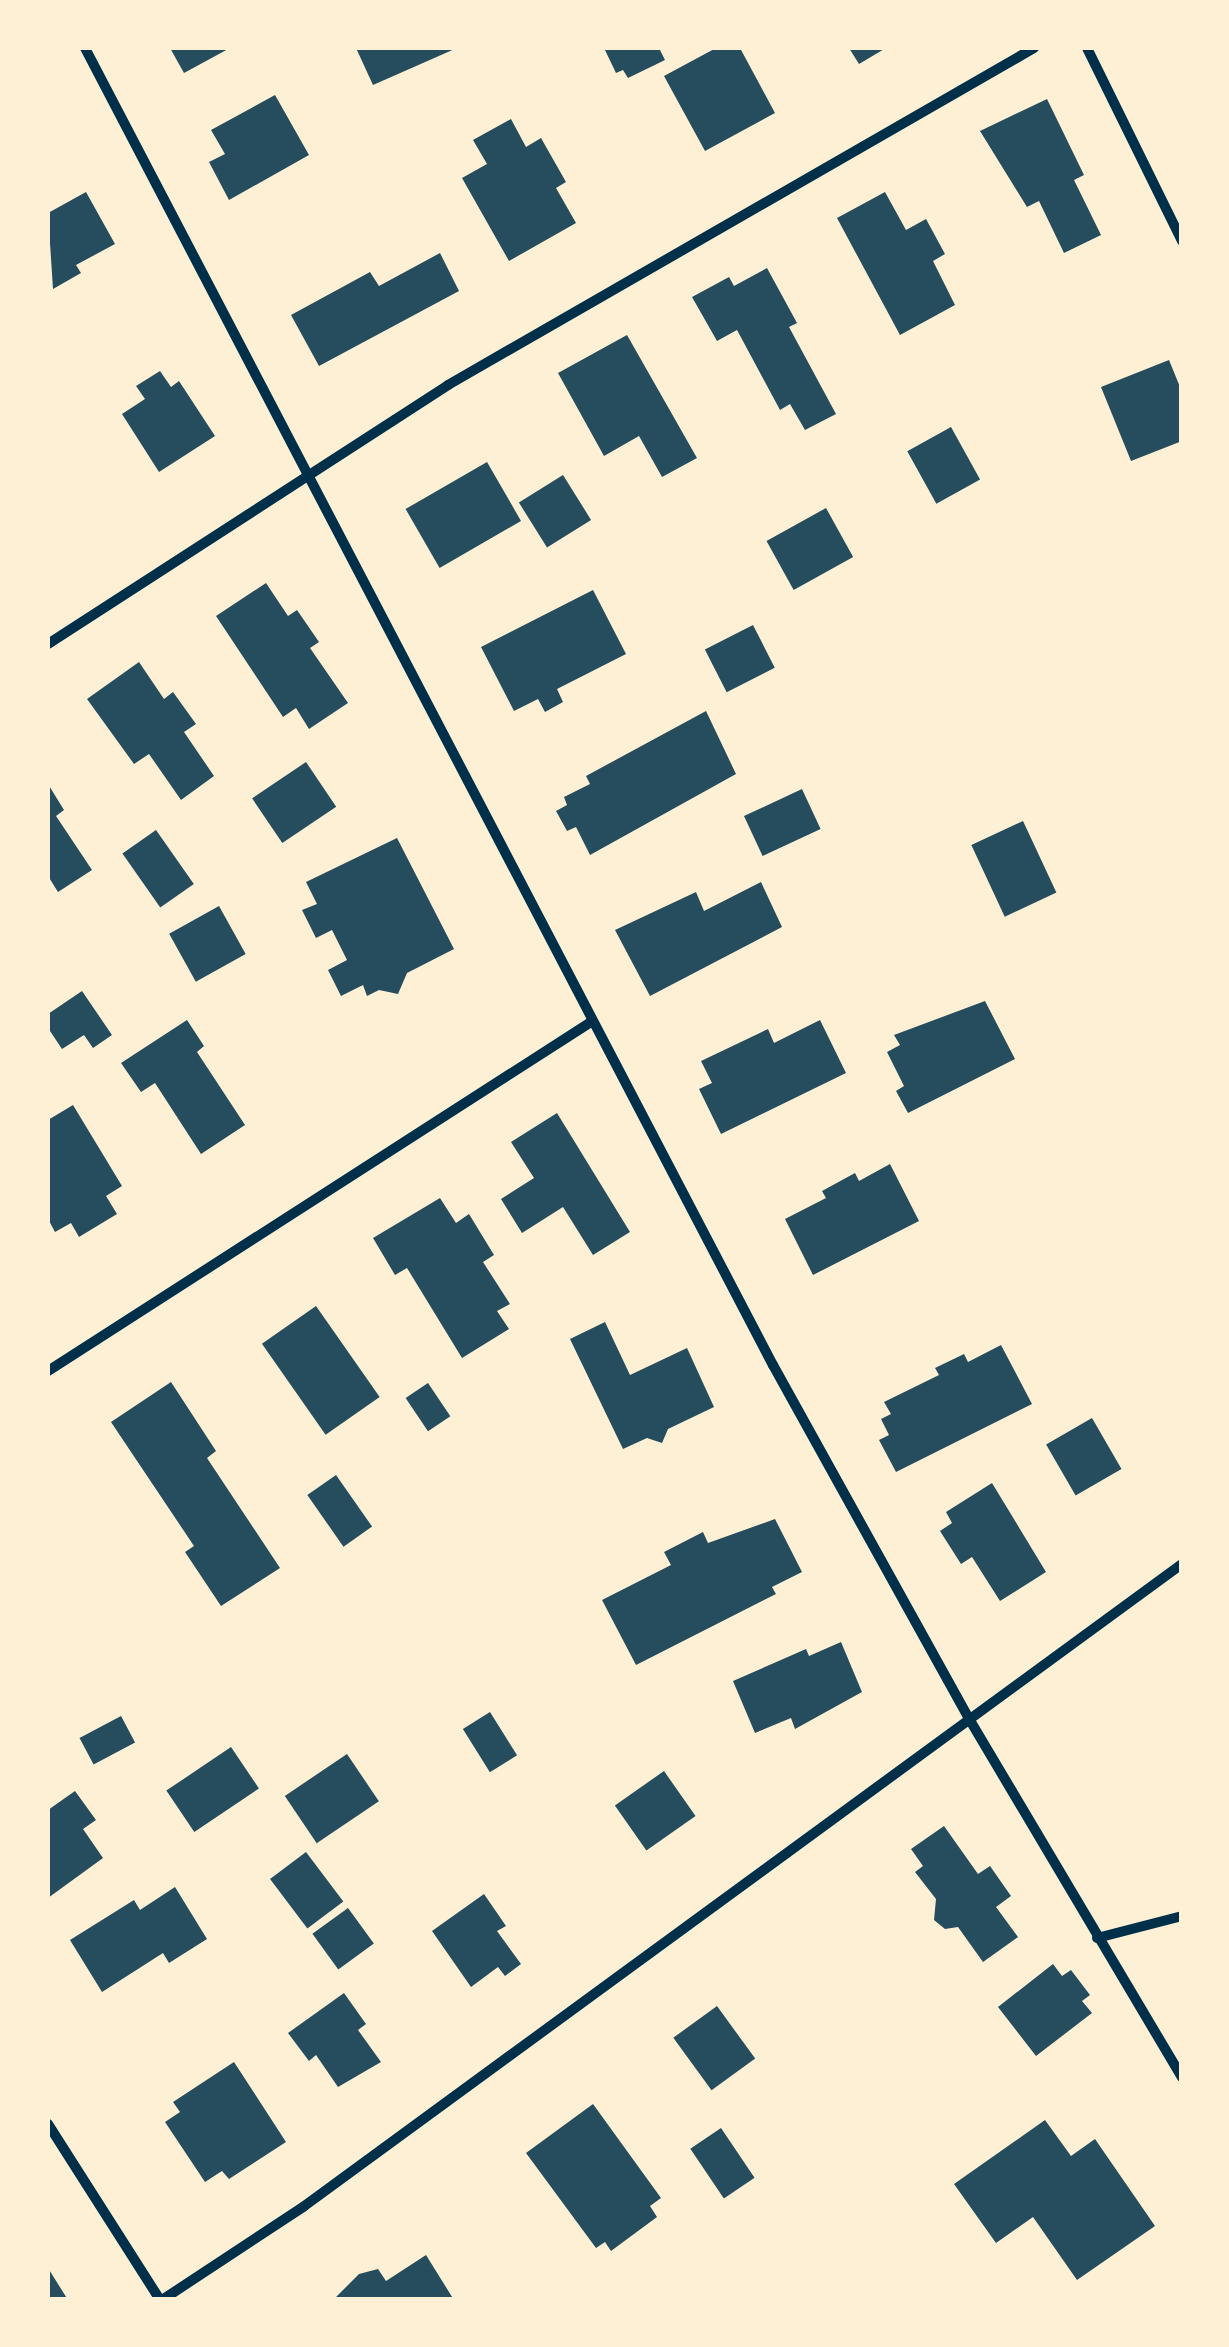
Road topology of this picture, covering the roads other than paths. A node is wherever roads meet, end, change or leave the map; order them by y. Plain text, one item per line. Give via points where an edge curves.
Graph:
1 (85, 48) edge
2 (1034, 48) edge
3 (1087, 48) edge
4 (1182, 241) edge
5 (309, 475) junction
6 (48, 644) edge
7 (591, 1022) junction
8 (48, 1371) edge
9 (1182, 1564) edge
10 (971, 1722) junction
11 (1182, 1916) edge
12 (1097, 1938) junction
13 (1182, 2077) edge
14 (48, 2124) edge
15 (161, 2300) edge

1 - 5 street
2 - 5 street via 608,290
3 - 4 street
5 - 6 street
5 - 7 street
7 - 8 street
7 - 10 street
9 - 10 street
10 - 12 street
10 - 15 street via 303,2207
11 - 12 street
12 - 13 street
14 - 15 street

